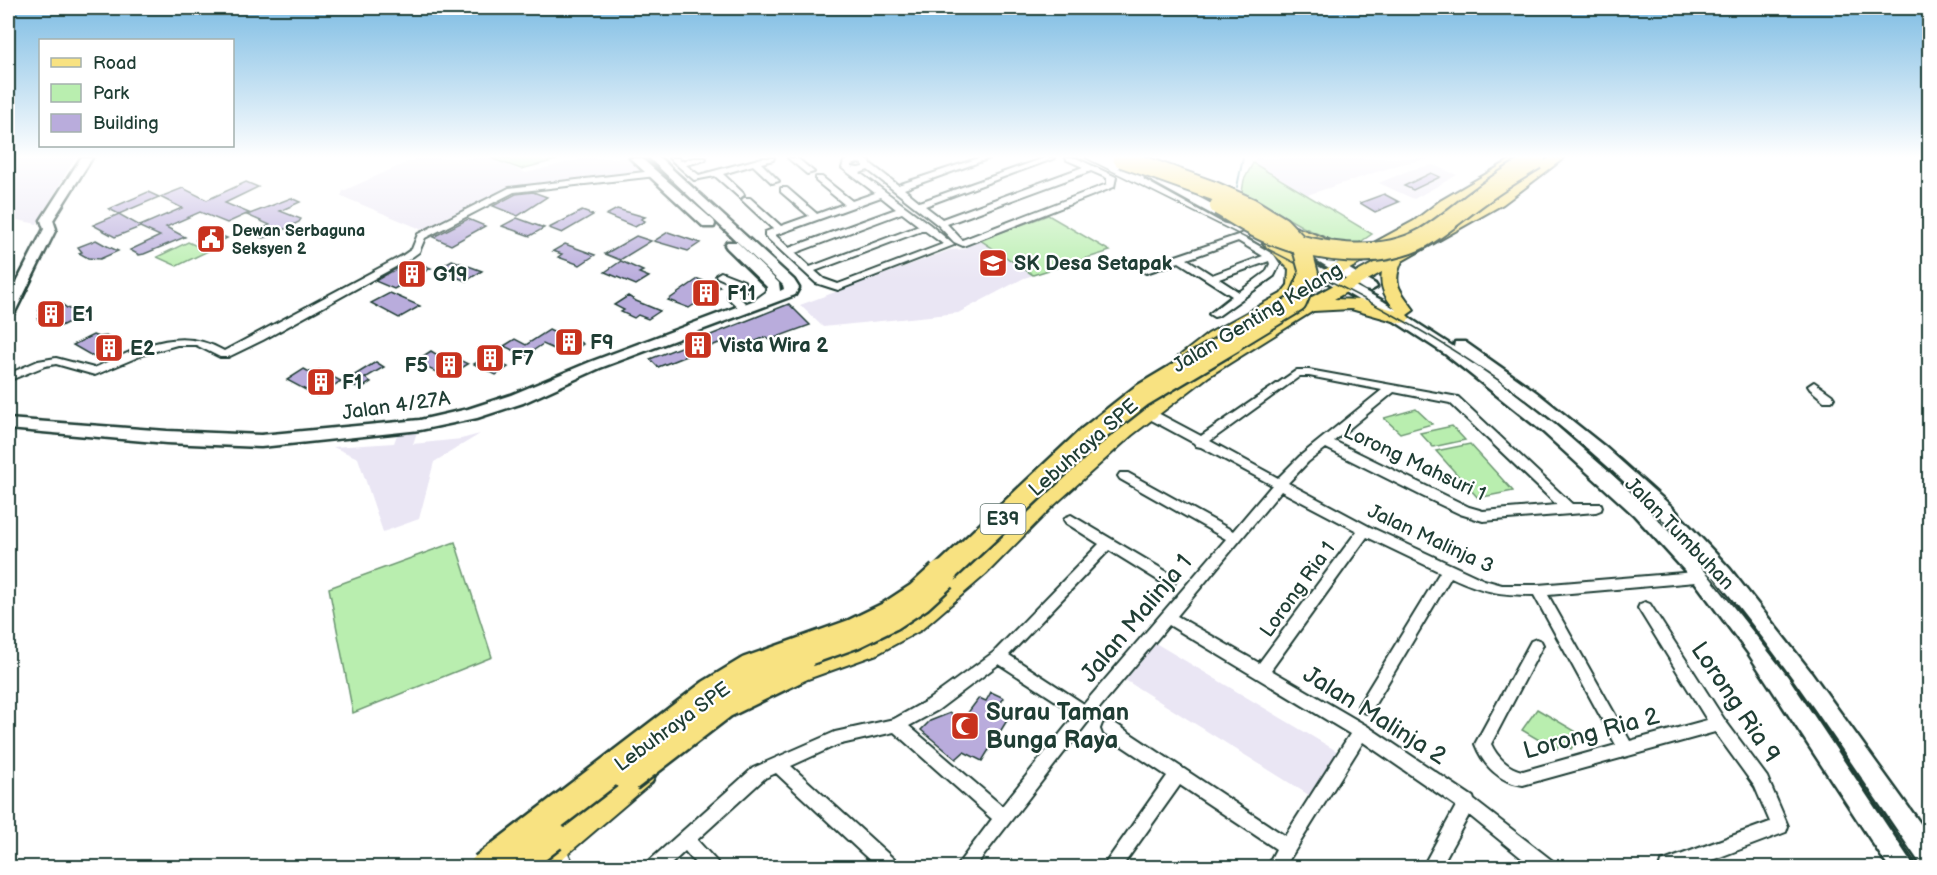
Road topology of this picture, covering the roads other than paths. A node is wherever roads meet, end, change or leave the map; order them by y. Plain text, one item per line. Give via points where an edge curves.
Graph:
1 (60, 199) edge
2 (495, 199) edge
3 (687, 199) edge
4 (692, 199) edge
5 (744, 199) edge
6 (794, 199) edge
7 (843, 199) edge
8 (868, 199) edge
9 (888, 199) edge
10 (909, 199) edge
11 (938, 199) edge
12 (1006, 199) edge
13 (1074, 199) edge
14 (1200, 199) edge
15 (1203, 199) edge
16 (1212, 199) edge
17 (1235, 199) edge
18 (1247, 199) edge
19 (1456, 199) edge
20 (1474, 199) edge
21 (1478, 199) edge
22 (1501, 199) edge
23 (1498, 201) junction
24 (851, 205) junction
25 (918, 206) junction
26 (701, 209) junction
27 (903, 210) junction
28 (815, 217) junction
29 (941, 223) junction
30 (926, 226) junction
31 (1259, 227) junction
32 (778, 229) junction
33 (1239, 238) junction
34 (954, 244) junction
35 (1271, 250) junction
36 (788, 252) junction
37 (1317, 254) junction
38 (1365, 254) junction
39 (1179, 258) junction
40 (1395, 260) junction
41 (1303, 262) junction
42 (810, 270) junction
43 (1146, 270) dead end
44 (1333, 272) junction
45 (721, 275) dead end
46 (1210, 279) junction
47 (1353, 283) junction
48 (1240, 297) junction
49 (1287, 297) junction
50 (1307, 307) junction
51 (749, 308) junction
52 (8, 312) edge
53 (1214, 314) dead end
54 (1403, 314) junction
55 (8, 378) edge
56 (1814, 386) dead end
57 (1392, 388) junction
58 (1828, 398) dead end
59 (1148, 413) junction
60 (8, 423) edge
61 (1325, 442) junction
62 (1200, 443) junction
63 (1124, 476) dead end
64 (1279, 485) junction
65 (1596, 507) dead end
66 (1569, 509) junction
67 (1071, 520) dead end
68 (1661, 520) junction
69 (1365, 530) junction
70 (1235, 538) junction
71 (1107, 543) junction
72 (1448, 571) junction
73 (1701, 576) junction
74 (1169, 580) dead end
75 (1538, 590) junction
76 (1728, 590) junction
77 (1645, 608) dead end
78 (860, 616) junction
79 (1167, 617) junction
80 (875, 644) junction
81 (1536, 645) dead end
82 (999, 656) junction
83 (1261, 672) junction
84 (1366, 706) dead end
85 (1086, 713) junction
86 (1718, 724) junction
87 (897, 725) junction
88 (1110, 729) dead end
89 (1360, 731) junction
90 (1626, 749) junction
91 (777, 764) junction
92 (1178, 774) junction
93 (1467, 802) junction
94 (1003, 818) junction
95 (686, 840) junction
96 (1287, 847) junction
97 (551, 849) edge
98 (1929, 858) edge
99 (466, 867) edge
100 (476, 867) edge
101 (484, 867) edge
102 (511, 867) edge
103 (529, 867) edge
104 (654, 867) edge
105 (711, 867) edge
106 (891, 867) edge
107 (963, 867) edge
108 (1110, 867) edge
109 (1274, 867) edge
110 (1430, 867) edge
111 (1548, 867) edge
112 (1666, 867) edge
113 (1903, 867) edge

1 - 52 main road via 47,220 50,229
2 - 55 street via 421,236 416,250 405,258 224,355 206,344 189,341 95,372 53,361
3 - 26 main road, Jalan 4/27A
4 - 26 main road, Jalan 4/27A
5 - 32 street
6 - 28 street
7 - 24 street
8 - 24 street
9 - 27 street
10 - 25 street
11 - 25 street
12 - 29 street
13 - 34 street
14 - 31 main road
15 - 21 highway, bridge via 1283,239 1338,251 1368,251 1415,242
16 - 31 main road
17 - 97 highway, Lebuhraya SPE / E39, bridge via 1279,223 1302,249 1310,267 1305,292 1297,303 1141,396 1089,437 919,597 853,634 749,671 711,694
18 - 102 highway, Lebuhraya SPE / E39, bridge via 1291,225 1312,246 1321,270 1320,287 1311,302 1151,404 1066,476 932,606 881,635 794,668 723,704
19 - 38 main road, Jalan Genting Kelang
20 - 23 main road
22 - 23 main road, Jalan Genting Kelang
23 - 40 main road, Jalan Genting Kelang
24 - 28 street
25 - 29 street
26 - 51 main road, Jalan 4/27A via 792,288 786,295
27 - 30 street
27 - 36 street
28 - 32 street
29 - 34 street
30 - 34 street
30 - 42 street
31 - 33 street
31 - 35 main road
31 - 37 main road
31 - 38 main road
32 - 36 street via 768,234
33 - 35 street
33 - 39 street
34 - 42 street via 837,287 820,281
35 - 41 main road
35 - 46 street
35 - 48 street via 1275,264 1270,274
35 - 49 main road via 1297,268 1297,282
36 - 42 street
37 - 41 main road via 1317,263
37 - 44 main road
38 - 44 main road, Jalan Genting Kelang
39 - 43 street
39 - 46 street
40 - 47 main road, Jalan Genting Kelang
40 - 54 main road via 1387,283
41 - 44 main road
44 - 47 main road, Jalan Tumbuhan
44 - 49 main road, Jalan Genting Kelang
45 - 51 street via 740,283 741,290 732,296
46 - 48 street
47 - 50 main road, Jalan Genting Kelang
47 - 54 main road, Jalan Tumbuhan
48 - 53 street
49 - 78 main road, Jalan Genting Kelang via 1214,338 1132,395 957,555 911,591
50 - 54 main road via 1355,304
50 - 59 main road, Jalan Genting Kelang via 1203,372
51 - 60 main road, Jalan 4/27A via 497,406 420,425 261,441
54 - 68 main road, Jalan Tumbuhan via 1620,481
56 - 58 street
57 - 61 street, Jalan Malinja 1
57 - 62 street via 1297,373
57 - 66 street via 1448,399 1459,405
59 - 62 street, Jalan Malinja 3
59 - 80 main road, Jalan Genting Kelang via 1095,456 932,609
61 - 64 street, Jalan Malinja 1
61 - 66 street, Lorong Mahsuri 1 via 1472,513 1498,517
62 - 64 street, Jalan Malinja 3
63 - 70 street
64 - 69 street, Jalan Malinja 3
64 - 70 street, Jalan Malinja 1
65 - 66 street, Lorong Mahsuri 1
67 - 71 street
68 - 73 main road, Jalan Tumbuhan
68 - 76 main road, Jalan Tumbuhan
69 - 72 street, Jalan Malinja 3
69 - 83 street, Lorong Ria 1
70 - 79 street, Jalan Malinja 1
71 - 74 street
71 - 82 street
72 - 75 street, Jalan Malinja 3 via 1495,589
72 - 84 street
73 - 75 street, Jalan Malinja 3
73 - 76 main road, Jalan Tumbuhan
73 - 76 street, Jalan Malinja 3
75 - 90 street
76 - 98 main road, Jalan Tumbuhan via 1771,632
76 - 113 main road, Jalan Tumbuhan via 1750,641
77 - 86 street, Lorong Ria 9
78 - 80 main road via 876,618 885,626 882,638
78 - 100 main road, Jalan Genting Kelang via 788,643 724,677 540,823
79 - 83 street, Jalan Malinja 2
79 - 85 street, Jalan Malinja 1
80 - 97 main road, Jalan Genting Kelang via 790,675 736,701
81 - 90 street, Lorong Ria 2 via 1483,744 1485,752 1512,776 1521,778
82 - 85 street
82 - 87 street via 933,705
83 - 89 street, Jalan Malinja 2
85 - 94 street, Jalan Malinja 1
86 - 90 street, Lorong Ria 2
86 - 112 street, Lorong Ria 9 via 1761,782 1780,826
87 - 91 street via 835,739
87 - 94 street
88 - 92 street
89 - 93 street, Jalan Malinja 2
89 - 96 street
91 - 95 street via 747,783
91 - 106 street
92 - 96 street
92 - 108 street
93 - 110 street
93 - 111 street, Jalan Malinja 2
94 - 107 street, Jalan Malinja 1
95 - 104 street
95 - 105 street
96 - 109 street
97 - 99 highway, bridge
97 - 101 highway, Lebuhraya SPE / E39, bridge
97 - 103 main road, Jalan Genting Kelang

